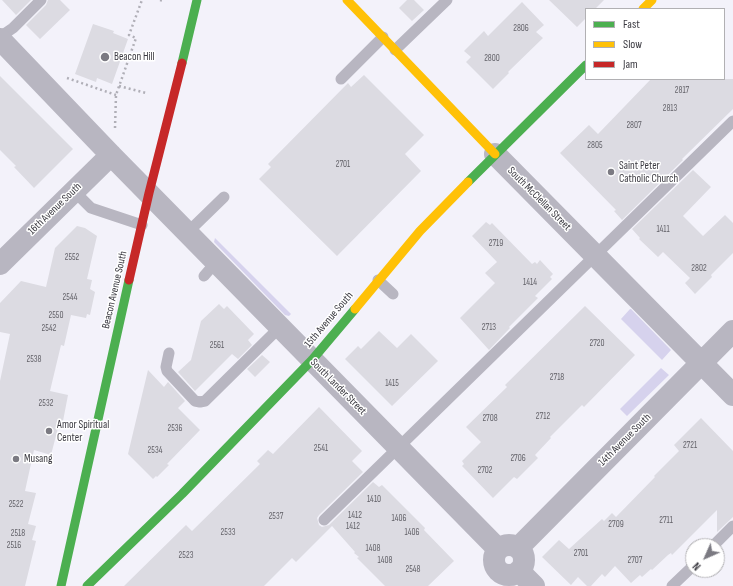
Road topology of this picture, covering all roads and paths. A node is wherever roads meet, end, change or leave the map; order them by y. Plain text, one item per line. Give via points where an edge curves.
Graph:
1 (41, 0) edge
2 (142, 0) edge
3 (160, 0) edge
4 (197, 0) edge
5 (347, 0) edge
6 (447, 0) edge
7 (652, 0) edge
8 (164, 1) dead end
9 (644, 8) edge
10 (383, 37) junction
11 (0, 38) edge
12 (395, 50) junction
13 (585, 66) edge
14 (64, 77) dead end
15 (341, 79) dead end
16 (119, 86) junction
17 (146, 93) dead end
18 (116, 95) junction
19 (733, 121) edge
20 (115, 132) dead end
21 (495, 154) junction
22 (111, 156) junction
23 (74, 191) junction
24 (149, 193) junction
25 (224, 197) dead end
26 (142, 225) junction
27 (187, 233) junction
28 (596, 256) junction
29 (0, 264) edge
30 (378, 280) junction
31 (393, 294) dead end
32 (280, 327) junction
33 (733, 331) edge
34 (169, 353) dead end
35 (312, 360) junction
36 (702, 363) junction
37 (733, 395) edge
38 (398, 448) junction
39 (324, 520) dead end
40 (733, 526) edge
41 (721, 538) edge
42 (508, 549) junction
43 (685, 574) edge
44 (512, 579) edge
45 (61, 586) edge
46 (87, 586) edge
47 (672, 586) edge

1 - 11 lane
2 - 16 path via 129,35 136,38
3 - 8 path
4 - 24 main road, Beacon Avenue South
5 - 10 main road, South McClellan Street
6 - 12 lane
7 - 9 main road
10 - 12 main road, South McClellan Street
10 - 15 lane
11 - 22 street, South Lander Street
12 - 21 main road, South McClellan Street
13 - 21 main road, 15th Avenue South
14 - 18 path
16 - 17 path
16 - 18 path
18 - 20 path
19 - 28 lane
21 - 28 street, South McClellan Street
21 - 30 main road, 15th Avenue South via 420,231
22 - 23 street, 16th Avenue South
22 - 24 street, South Lander Street
23 - 26 lane via 91,208
23 - 29 street, 16th Avenue South
24 - 26 main road, Beacon Avenue South
24 - 27 street, South Lander Street
25 - 27 lane
26 - 45 main road, Beacon Avenue South
27 - 32 street, South Lander Street via 210,269
28 - 36 street, South McClellan Street
28 - 38 lane
30 - 31 lane
30 - 35 main road, 15th Avenue South
32 - 34 lane via 205,401 195,401 167,371
32 - 35 street, South Lander Street
33 - 36 street, 14th Avenue South
35 - 38 street, South Lander Street
35 - 46 main road, 15th Avenue South via 182,494
36 - 37 street, South McClellan Street
36 - 42 street, 14th Avenue South
38 - 39 lane
38 - 42 street, South Lander Street
40 - 41 lane
42 - 44 street via 523,554 524,560 523,566
43 - 47 lane

